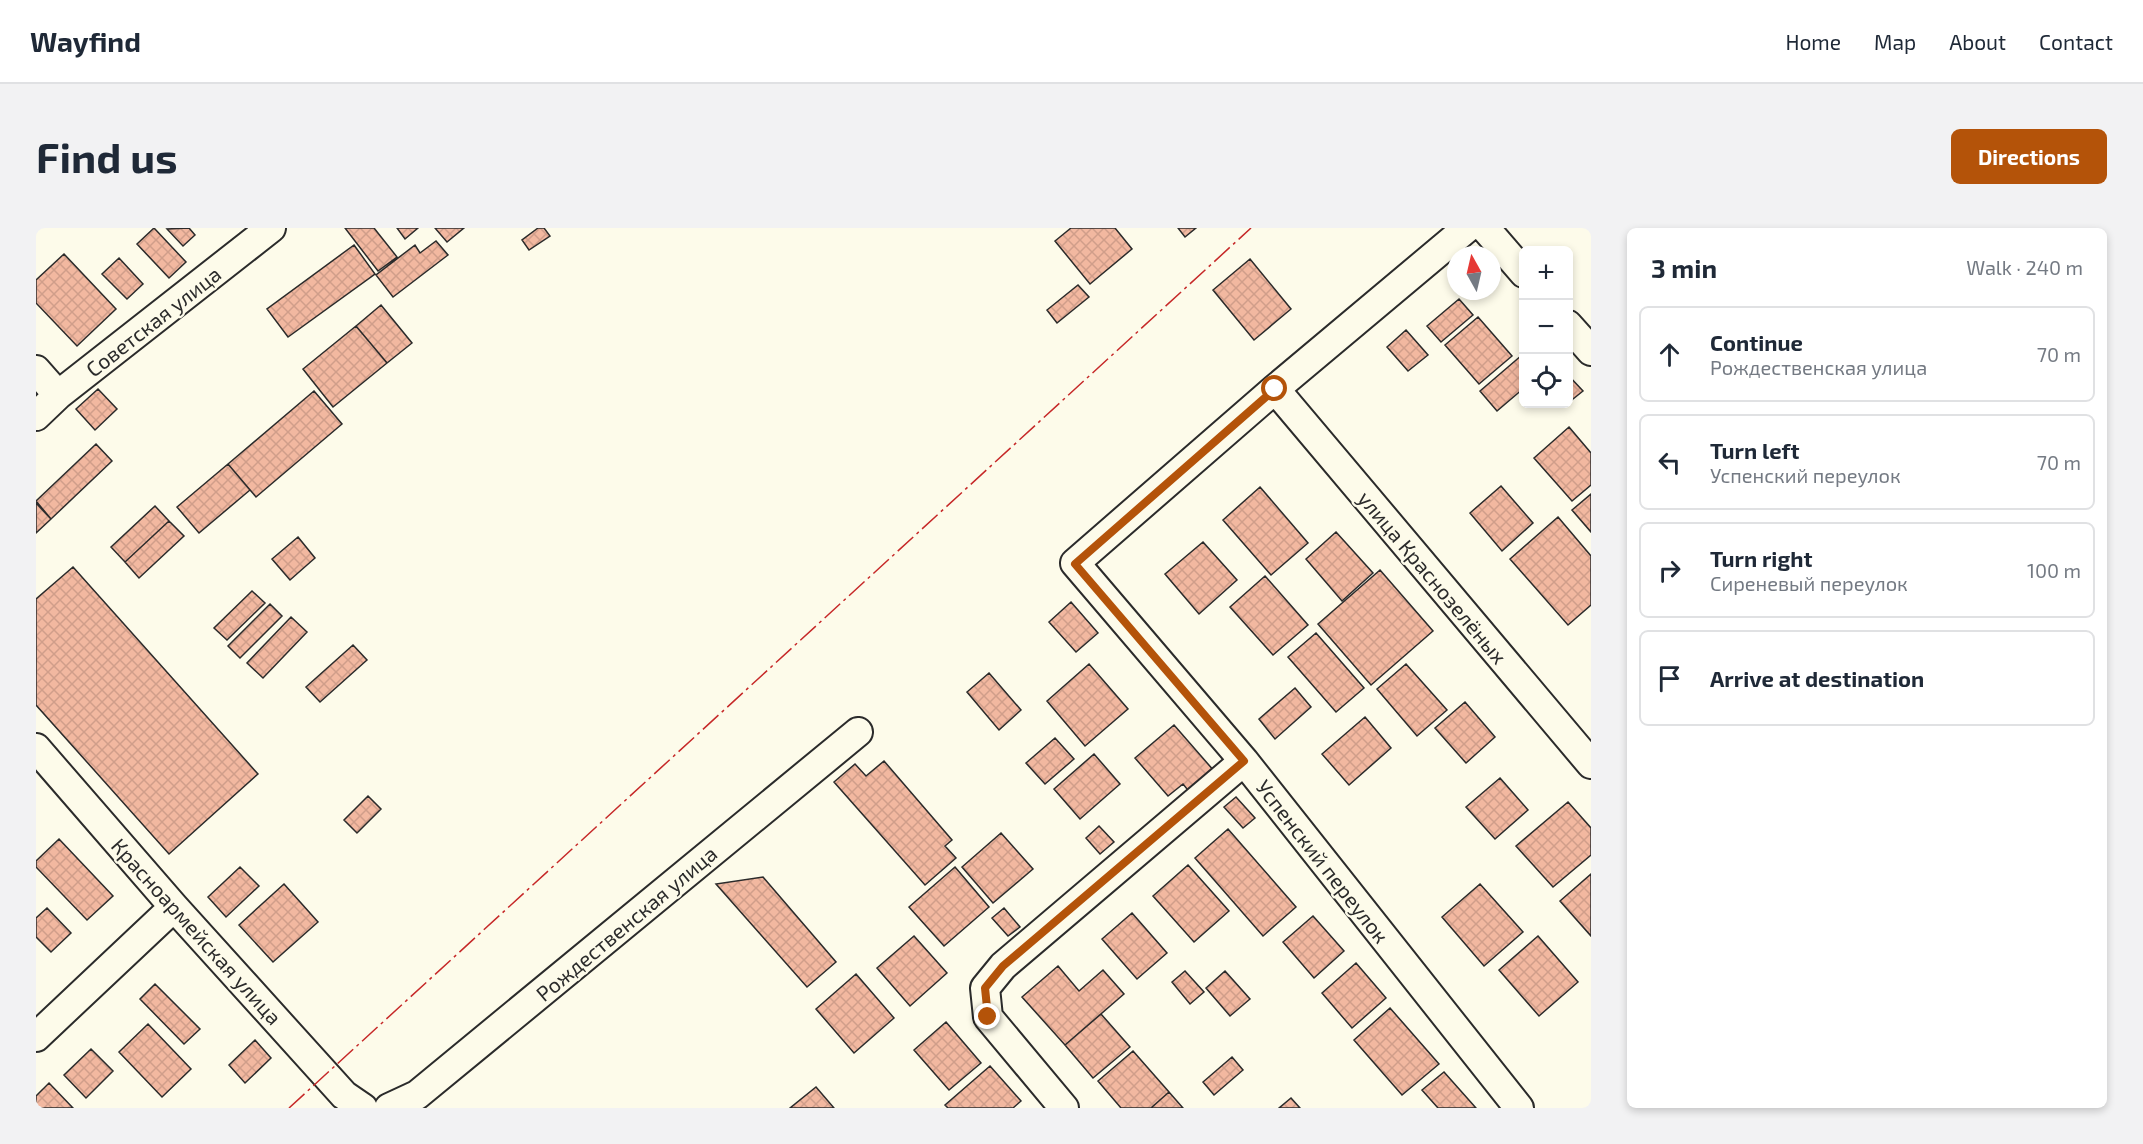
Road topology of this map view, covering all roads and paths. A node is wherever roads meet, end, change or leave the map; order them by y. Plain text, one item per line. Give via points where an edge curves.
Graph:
1 (271, 228) edge
2 (1467, 228) edge
3 (1485, 228) edge
4 (1519, 267) edge
5 (1573, 330) edge
6 (1591, 351) edge
7 (36, 370) edge
8 (1275, 389) junction
9 (58, 395) junction
10 (36, 416) edge
11 (858, 732) dead end
12 (36, 748) edge
13 (1244, 761) junction
14 (1591, 764) edge
15 (174, 907) junction
16 (36, 1037) edge
17 (423, 1102) edge
18 (363, 1108) edge
19 (389, 1108) edge
20 (1064, 1108) edge
21 (1519, 1108) edge

1 - 9 street, Советская улица
2 - 8 street
3 - 4 street
5 - 6 street
7 - 9 street
8 - 13 street, Успенский переулок via 1075,564
8 - 14 street, улица Краснозелёных
9 - 10 street, Советская улица
11 - 17 street, Рождественская улица
12 - 15 street, Красноармейская улица
13 - 20 street via 1003,966 985,988 988,1017
13 - 21 street, Успенский переулок
15 - 16 street
15 - 18 street, Красноармейская улица via 344,1095
17 - 19 street, Рождественская улица

